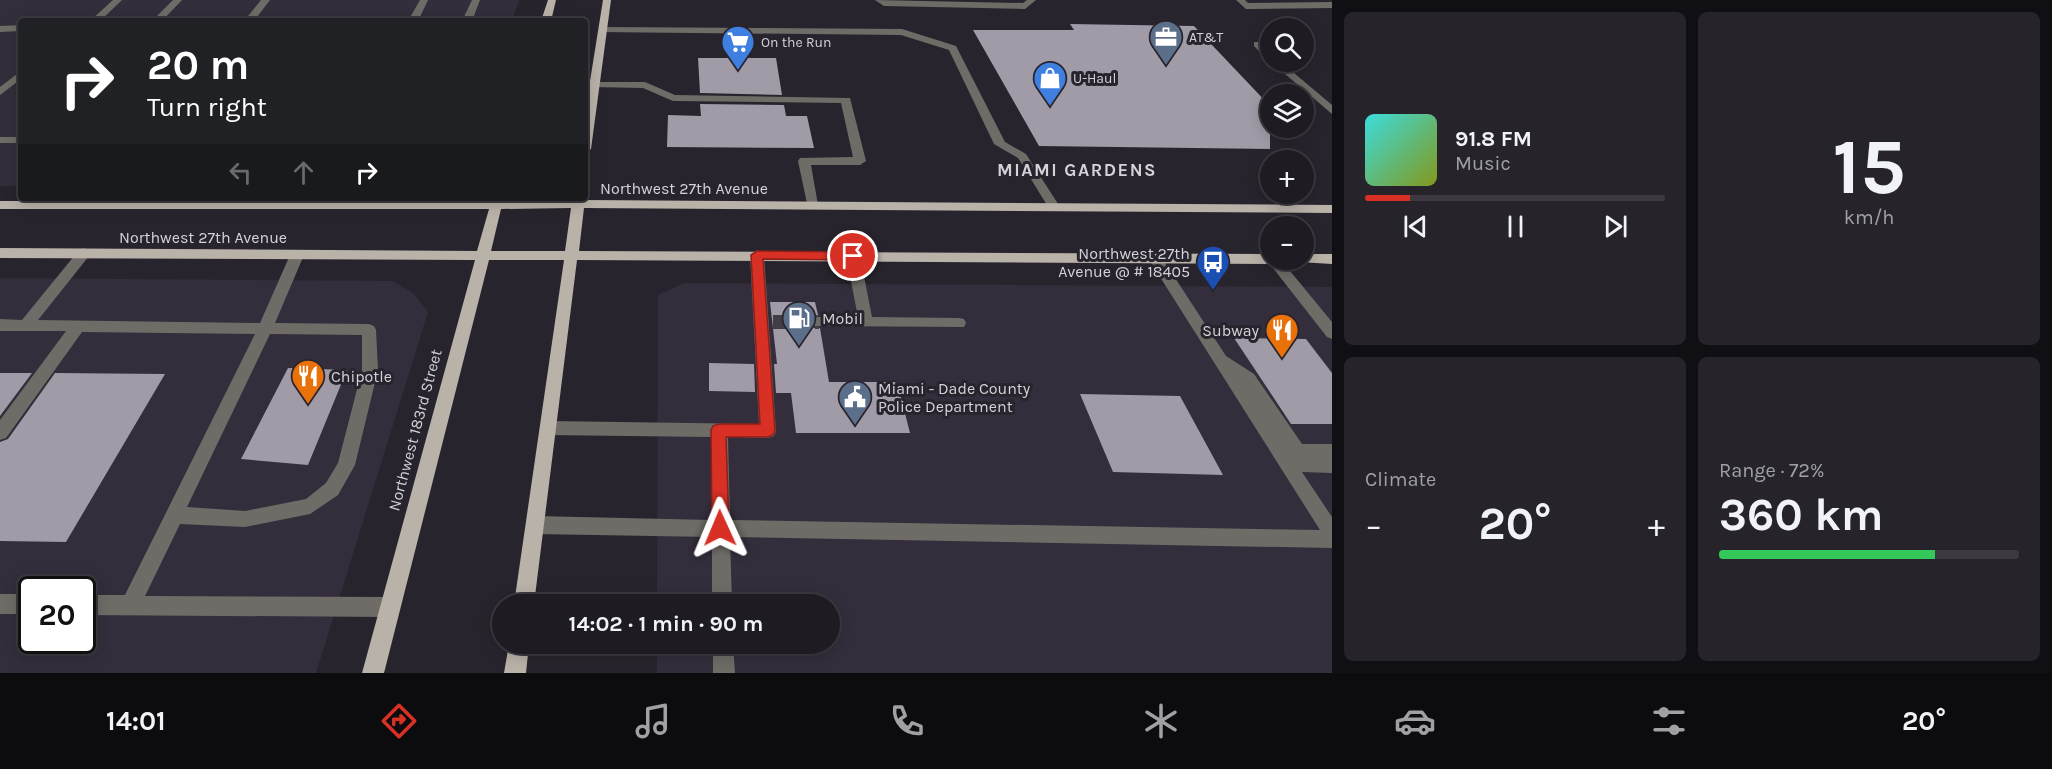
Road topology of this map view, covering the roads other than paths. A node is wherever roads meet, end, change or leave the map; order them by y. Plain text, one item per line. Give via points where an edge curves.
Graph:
1 (118, 0) edge
2 (178, 0) edge
3 (266, 0) edge
4 (424, 0) edge
5 (476, 0) edge
6 (552, 0) edge
7 (607, 0) edge
8 (879, 0) edge
9 (1032, 0) edge
10 (1240, 0) edge
11 (1332, 5) edge
12 (98, 18) edge
13 (160, 18) edge
14 (251, 18) edge
15 (415, 18) edge
16 (468, 18) edge
17 (547, 18) edge
18 (0, 28) edge
19 (18, 28) edge
20 (602, 30) junction
21 (1257, 44) dead end
22 (1260, 47) edge
23 (1287, 72) edge
24 (18, 77) edge
25 (595, 85) junction
26 (0, 92) edge
27 (1332, 111) edge
28 (588, 130) edge
29 (0, 140) edge
30 (18, 140) edge
31 (29, 201) edge
32 (497, 201) edge
33 (578, 201) edge
34 (105, 202) edge
35 (219, 202) edge
36 (0, 205) edge
37 (812, 205) junction
38 (1054, 207) junction
39 (1332, 209) edge
40 (0, 253) edge
41 (84, 253) junction
42 (483, 254) junction
43 (571, 254) junction
44 (297, 255) junction
45 (757, 255) junction
46 (853, 256) junction
47 (1155, 258) junction
48 (1260, 259) edge
49 (1314, 259) edge
50 (1332, 259) edge
51 (1281, 270) edge
52 (819, 322) tunnel mouth
53 (866, 322) junction
54 (959, 323) dead end
55 (0, 325) edge
56 (26, 325) junction
57 (79, 325) junction
58 (265, 329) junction
59 (1332, 333) edge
60 (1219, 356) junction
61 (548, 428) junction
62 (719, 430) junction
63 (0, 434) edge
64 (1332, 451) edge
65 (1288, 464) junction
66 (1332, 465) edge
67 (174, 515) junction
68 (535, 525) junction
69 (720, 528) junction
70 (1332, 533) edge
71 (1332, 539) edge
72 (525, 594) edge
73 (722, 594) edge
74 (0, 604) edge
75 (18, 604) edge
76 (96, 605) edge
77 (130, 606) junction
78 (390, 607) junction
79 (518, 654) edge
80 (723, 654) edge
81 (373, 673) edge
82 (515, 673) edge
83 (724, 673) edge

1 - 12 lane
2 - 13 lane
3 - 14 lane
4 - 15 lane
5 - 16 lane
6 - 17 main road
7 - 20 main road
8 - 9 lane via 1025,6
10 - 11 lane via 1246,6
18 - 19 lane
20 - 25 main road
20 - 38 lane via 902,32 954,48 1000,144 1022,156
21 - 22 lane
23 - 27 lane
24 - 26 lane
25 - 28 main road
25 - 37 lane via 645,85 672,98 846,100 860,161 804,161
29 - 30 lane
31 - 34 main road, Northwest 27th Avenue
31 - 36 main road, Northwest 27th Avenue
32 - 33 main road, Northwest 27th Avenue
32 - 35 main road, Northwest 27th Avenue
32 - 42 main road, Northwest 183rd Street
33 - 37 main road, Northwest 27th Avenue
33 - 43 main road
34 - 35 main road, Northwest 27th Avenue
37 - 38 main road, Northwest 27th Avenue
38 - 39 main road, Northwest 27th Avenue
40 - 41 main road, Northwest 27th Avenue
41 - 44 main road, Northwest 27th Avenue
41 - 56 lane
42 - 43 main road, Northwest 27th Avenue
42 - 44 main road, Northwest 27th Avenue
42 - 78 main road, Northwest 183rd Street
43 - 45 main road, Northwest 27th Avenue
43 - 61 main road
44 - 58 lane
45 - 46 main road, Northwest 27th Avenue
45 - 62 lane via 767,322 768,430
46 - 47 main road, Northwest 27th Avenue
46 - 53 lane
47 - 48 main road, Northwest 27th Avenue
47 - 60 lane
49 - 50 main road
51 - 59 lane
52 - 53 lane
53 - 54 lane
55 - 56 lane
56 - 57 lane
57 - 58 lane
57 - 63 lane
58 - 67 lane
58 - 67 lane via 369,330 370,370 346,465 332,489 310,506 245,519
60 - 64 lane via 1248,378 1297,451
60 - 65 lane
61 - 62 lane
61 - 68 main road
62 - 69 lane
65 - 66 lane
65 - 70 lane
67 - 77 lane
68 - 69 lane
68 - 72 main road
69 - 71 lane
69 - 73 lane
74 - 75 lane
76 - 77 lane
77 - 78 lane
78 - 81 main road, Northwest 183rd Street
79 - 82 main road
80 - 83 lane

